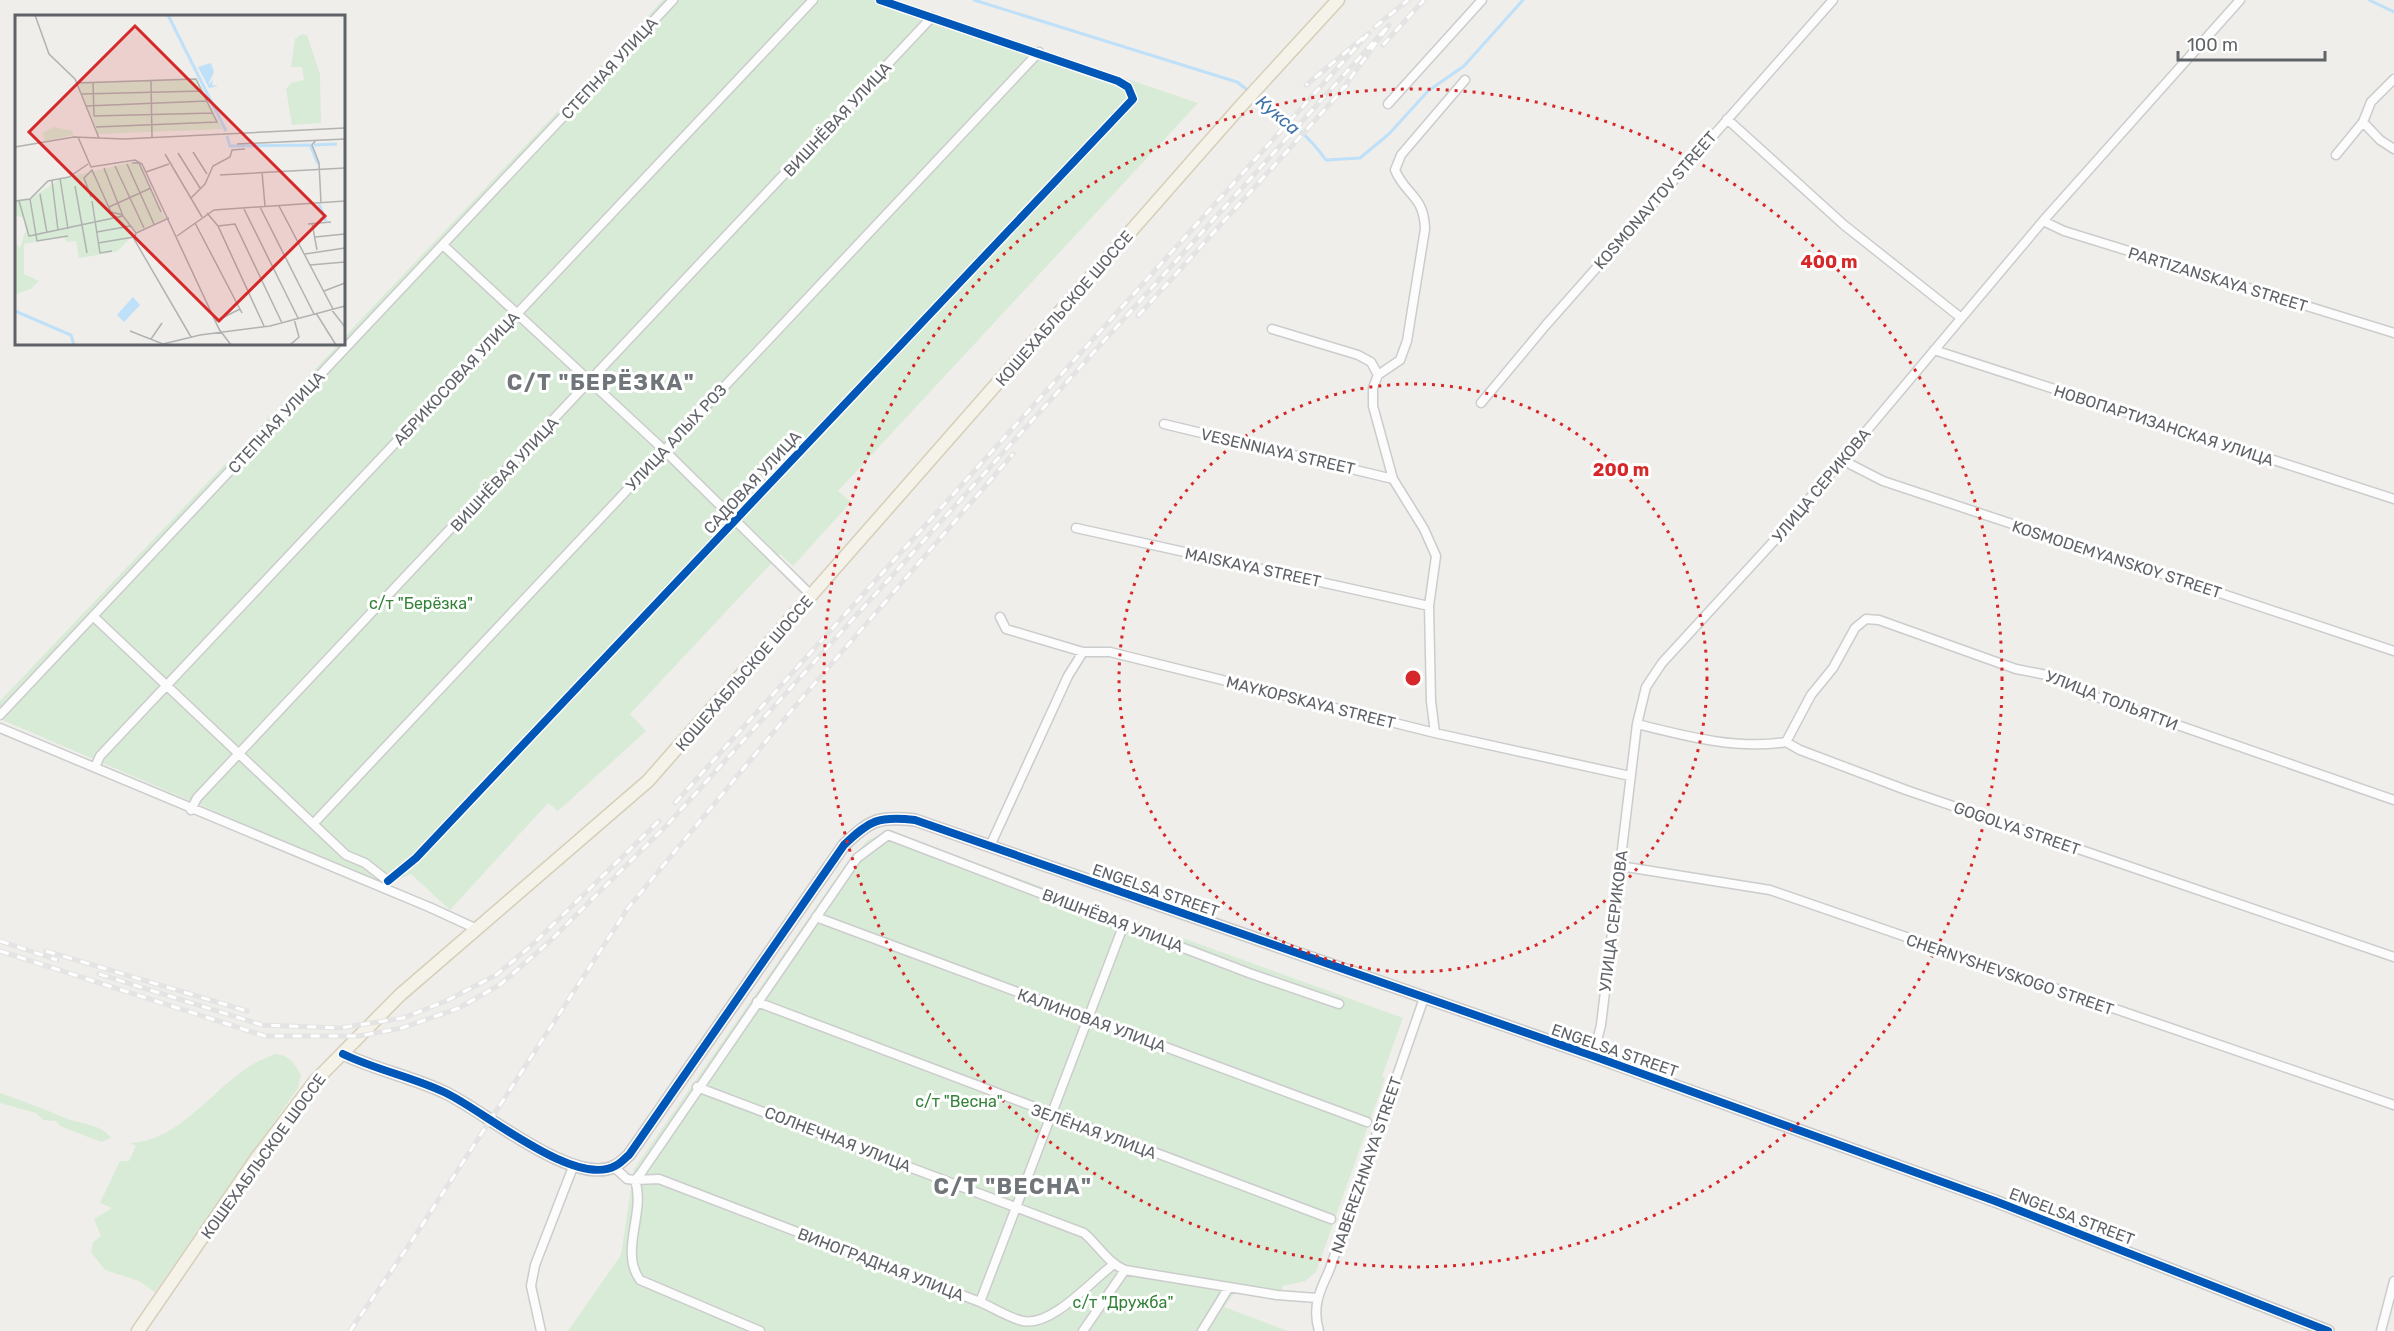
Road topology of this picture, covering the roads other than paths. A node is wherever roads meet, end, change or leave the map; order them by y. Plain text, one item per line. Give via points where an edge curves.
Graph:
1 (673, 0) edge
2 (813, 0) edge
3 (880, 0) edge
4 (1338, 0) edge
5 (1482, 0) edge
6 (1833, 0) edge
7 (2240, 0) edge
8 (933, 17) junction
9 (1039, 52) junction
10 (2394, 79) edge
11 (1465, 80) dead end
12 (1388, 104) dead end
13 (1726, 119) junction
14 (2363, 122) junction
15 (2394, 149) edge
16 (2336, 155) dead end
17 (2043, 221) junction
18 (443, 244) junction
19 (518, 312) junction
20 (1960, 317) junction
21 (1272, 329) dead end
22 (2394, 333) edge
23 (1934, 350) junction
24 (1378, 375) junction
25 (591, 381) junction
26 (1481, 403) dead end
27 (1164, 424) dead end
28 (664, 450) junction
29 (1842, 460) junction
30 (1393, 478) junction
31 (2394, 499) edge
32 (736, 518) junction
33 (1076, 528) dead end
34 (812, 596) junction
35 (1430, 606) junction
36 (93, 616) junction
37 (1000, 617) dead end
38 (2394, 651) edge
39 (1083, 652) junction
40 (166, 686) junction
41 (1, 714) edge
42 (1637, 724) junction
43 (0, 728) edge
44 (1435, 732) junction
45 (1786, 741) junction
46 (238, 755) junction
47 (95, 767) junction
48 (1630, 776) junction
49 (2394, 800) edge
50 (191, 810) junction
51 (314, 823) junction
52 (990, 846) junction
53 (1620, 866) junction
54 (388, 886) junction
55 (816, 917) junction
56 (1124, 924) junction
57 (477, 929) junction
58 (2394, 957) edge
59 (1424, 998) junction
60 (757, 1002) junction
61 (1339, 1004) dead end
62 (1087, 1018) junction
63 (343, 1054) junction
64 (1593, 1056) junction
65 (697, 1087) junction
66 (2394, 1105) edge
67 (1050, 1115) junction
68 (1367, 1122) dead end
69 (573, 1167) junction
70 (614, 1167) junction
71 (635, 1180) junction
72 (1017, 1207) junction
73 (1331, 1219) dead end
74 (1113, 1265) junction
75 (1125, 1270) junction
76 (2394, 1281) edge
77 (1229, 1287) junction
78 (1317, 1298) junction
79 (980, 1302) junction
80 (138, 1331) edge
81 (541, 1331) edge
82 (760, 1331) edge
83 (1083, 1331) edge
84 (1202, 1331) edge
85 (1319, 1331) edge
86 (2328, 1331) edge
87 (2381, 1331) edge

1 - 18 street, СТЕПНАЯ УЛИЦА
2 - 19 street, АБРИКОСОВАЯ УЛИЦА
3 - 8 street
4 - 34 main road, КОШЕХАБЛЬСКОЕ ШОССЕ
5 - 12 street
6 - 13 street, KOSMONAVTOV STREET
7 - 17 street, УЛИЦА СЕРИКОВА
8 - 9 street
8 - 25 street, ВИШНЁВАЯ УЛИЦА
9 - 28 street, УЛИЦА АЛЫХ РОЗ
9 - 32 street, САДОВАЯ УЛИЦА via 1118,81 1128,87 1133,99
10 - 14 street via 2372,102
11 - 24 street via 1401,154 1395,170 1425,213 1425,230 1407,341 1400,360
13 - 20 street via 1845,225
13 - 26 street, KOSMONAVTOV STREET
14 - 15 street
14 - 16 street
17 - 20 street, УЛИЦА СЕРИКОВА
17 - 22 street, PARTIZANSKAYA STREET via 2064,231
18 - 19 street
18 - 36 street, СТЕПНАЯ УЛИЦА
19 - 25 street
19 - 40 street, АБРИКОСОВАЯ УЛИЦА
20 - 23 street, УЛИЦА СЕРИКОВА
21 - 24 street via 1358,355 1371,362
23 - 29 street, УЛИЦА СЕРИКОВА
23 - 31 street, НОВОПАРТИЗАНСКАЯ УЛИЦА
24 - 30 street via 1373,406
25 - 28 street
25 - 46 street, ВИШНЁВАЯ УЛИЦА
27 - 30 street, VESENNIAYA STREET
28 - 32 street
28 - 51 street, УЛИЦА АЛЫХ РОЗ
29 - 38 street, KOSMODEMYANSKOY STREET via 1884,481
29 - 42 street, УЛИЦА СЕРИКОВА via 1662,663 1646,687
30 - 35 street via 1436,556
32 - 34 street
32 - 54 street, САДОВАЯ УЛИЦА
33 - 35 street, MAISKAYA STREET
34 - 57 main road, КОШЕХАБЛЬСКОЕ ШОССЕ via 648,781
35 - 44 street
36 - 40 street
36 - 41 street, СТЕПНАЯ УЛИЦА
37 - 39 street, MAYKOPSKAYA STREET via 1006,629
39 - 44 street, MAYKOPSKAYA STREET via 1110,652
39 - 52 street via 1068,676
40 - 46 street
40 - 47 street, АБРИКОСОВАЯ УЛИЦА via 100,756
42 - 45 street via 1695,738 1762,746
42 - 48 street, УЛИЦА СЕРИКОВА
43 - 47 street
44 - 48 street, MAYKOPSKAYA STREET
45 - 49 street, УЛИЦА ТОЛЬЯТТИ via 1855,628 1866,619 1879,620 2016,669 2057,677 2088,694
45 - 58 street, GOGOLYA STREET via 1800,750 1906,790
46 - 50 street, ВИШНЁВАЯ УЛИЦА via 197,798
46 - 51 street
47 - 50 street
48 - 53 street, УЛИЦА СЕРИКОВА
50 - 54 street
51 - 54 street via 346,855 365,863
52 - 59 street, ENGELSA STREET
52 - 70 street, ENGELSA STREET via 915,820 886,816 861,828 844,845 629,1155
53 - 64 street, УЛИЦА СЕРИКОВА via 1601,1025
53 - 66 street, CHERNYSHEVSKOGO STREET via 1770,890
54 - 57 street
55 - 56 street, ВИШНЁВАЯ УЛИЦА via 857,858 888,835
55 - 60 street
55 - 62 street, КАЛИНОВАЯ УЛИЦА
56 - 61 street, ВИШНЁВАЯ УЛИЦА
56 - 62 street
57 - 63 main road, КОШЕХАБЛЬСКОЕ ШОССЕ via 400,995
59 - 64 street, ENGELSA STREET
59 - 78 street, NABEREZHNAYA STREET
60 - 65 street
60 - 67 street, ЗЕЛЁНАЯ УЛИЦА
62 - 67 street
62 - 68 street, КАЛИНОВАЯ УЛИЦА
63 - 69 street via 369,1067 445,1092 541,1152
63 - 80 main road, КОШЕХАБЛЬСКОЕ ШОССЕ via 316,1080 256,1160
64 - 86 street, ENGELSA STREET via 1995,1201
65 - 71 street
65 - 72 street, СОЛНЕЧНАЯ УЛИЦА
67 - 72 street
67 - 73 street, ЗЕЛЁНАЯ УЛИЦА
69 - 70 street
69 - 81 street via 535,1265 531,1286
70 - 71 street via 627,1179
71 - 79 street, ВИНОГРАДНАЯ УЛИЦА via 659,1179
71 - 82 street via 640,1194 631,1253 633,1270 640,1280
72 - 74 street, СОЛНЕЧНАЯ УЛИЦА via 1084,1233
72 - 79 street
74 - 75 street, СОЛНЕЧНАЯ УЛИЦА
74 - 79 street, ВИНОГРАДНАЯ УЛИЦА via 1072,1300 1025,1322
75 - 77 street, СОЛНЕЧНАЯ УЛИЦА
75 - 83 street
76 - 87 street
77 - 78 street, СОЛНЕЧНАЯ УЛИЦА
77 - 84 street
78 - 85 street, NABEREZHNAYA STREET via 1314,1316

